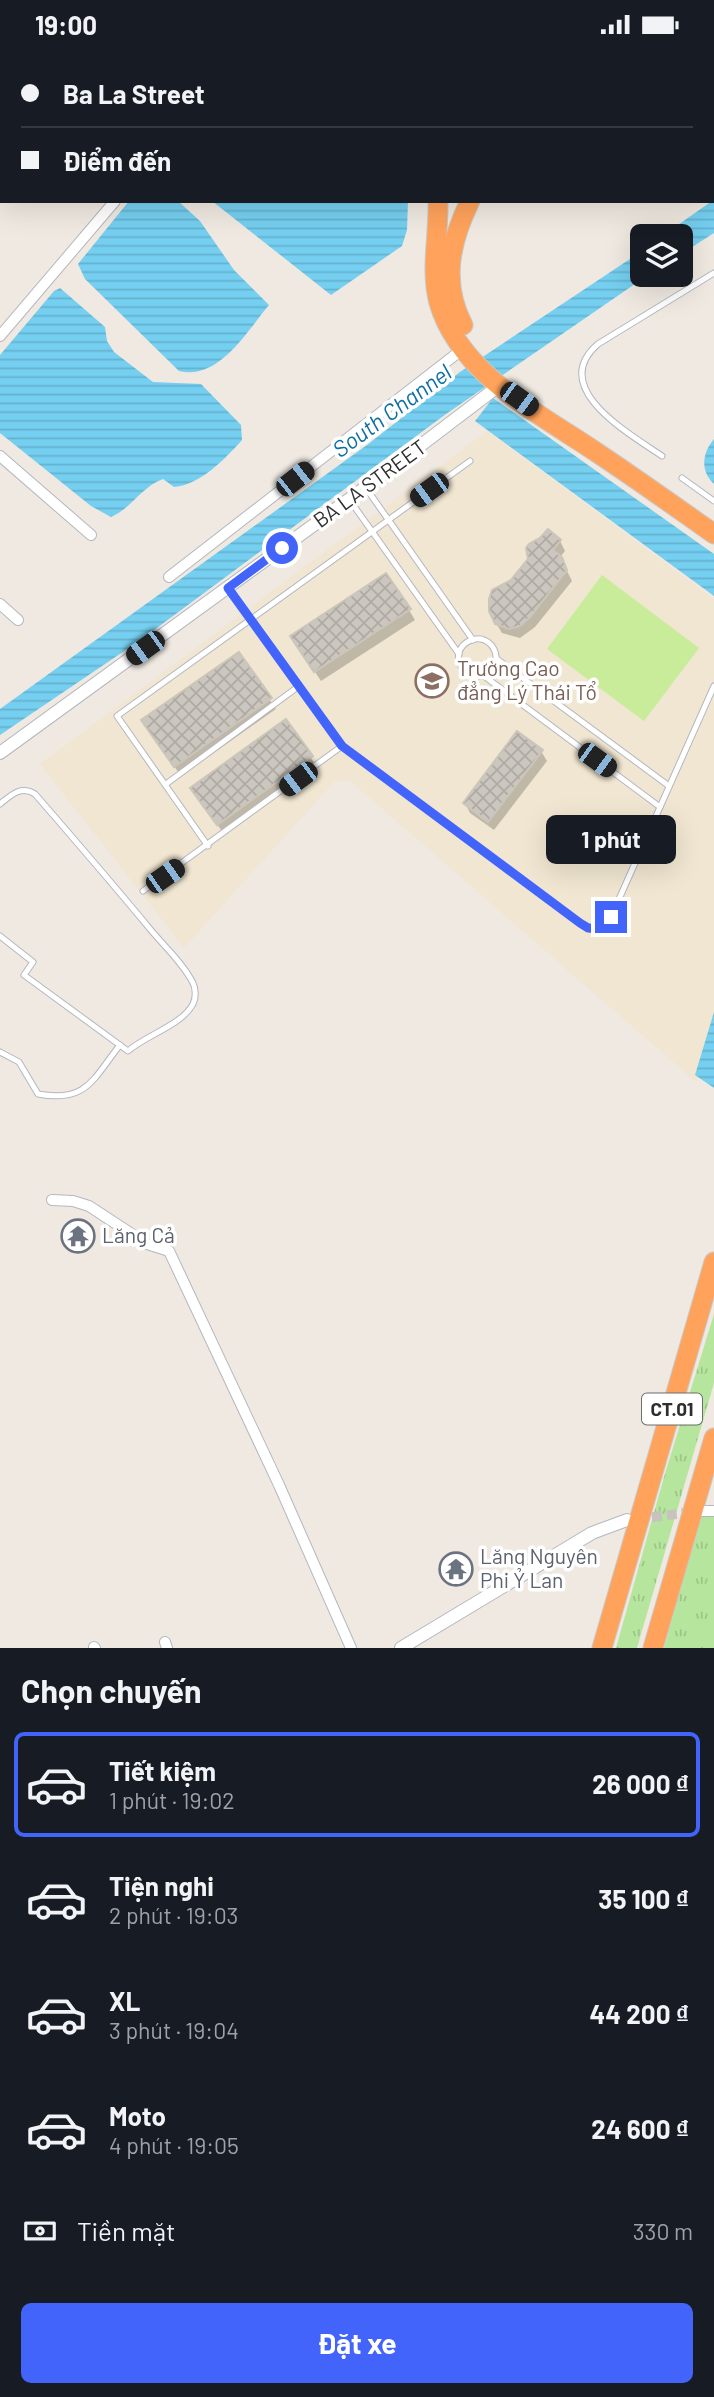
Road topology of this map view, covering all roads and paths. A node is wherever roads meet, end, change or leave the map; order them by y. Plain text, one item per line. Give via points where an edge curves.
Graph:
1 (113, 203) edge
2 (438, 203) edge
3 (451, 203) edge
4 (469, 203) edge
5 (437, 240) junction
6 (714, 273) edge
7 (0, 336) edge
8 (470, 347) junction
9 (509, 384) junction
10 (0, 456) edge
11 (662, 456) dead end
12 (470, 461) dead end
13 (682, 478) dead end
14 (366, 487) junction
15 (348, 499) junction
16 (714, 501) edge
17 (389, 520) junction
18 (714, 520) edge
19 (372, 531) junction
20 (714, 534) edge
21 (91, 535) dead end
22 (169, 577) dead end
23 (228, 588) junction
24 (0, 604) edge
25 (251, 619) junction
26 (18, 620) dead end
27 (473, 640) junction
28 (459, 654) junction
29 (497, 659) junction
30 (484, 676) junction
31 (299, 686) junction
32 (714, 686) edge
33 (342, 746) junction
34 (0, 753) edge
35 (166, 784) junction
36 (669, 786) junction
37 (0, 804) edge
38 (660, 807) junction
39 (208, 846) junction
40 (143, 891) dead end
41 (0, 936) edge
42 (120, 1045) junction
43 (0, 1052) edge
44 (52, 1200) dead end
45 (714, 1262) edge
46 (714, 1438) edge
47 (627, 1520) tunnel mouth
48 (351, 1648) edge
49 (401, 1648) edge
50 (602, 1648) edge
51 (653, 1648) edge

1 - 7 street
2 - 5 highway
3 - 5 highway
4 - 8 highway via 448,272 453,303
5 - 8 highway via 436,291 443,314
6 - 11 lane via 598,344 584,364 584,389 591,402
8 - 9 highway
8 - 22 street
9 - 14 street, BA LA STREET
9 - 18 highway
9 - 20 highway
10 - 21 street
12 - 17 lane
13 - 16 lane
14 - 15 street, BA LA STREET
14 - 17 lane
15 - 19 lane
15 - 23 street, BA LA STREET
17 - 19 lane
17 - 27 lane
19 - 25 lane
19 - 28 lane
23 - 25 lane
23 - 34 street, BA LA STREET
24 - 26 street
25 - 31 lane
25 - 35 lane via 117,716
27 - 28 lane
27 - 29 lane via 488,642
28 - 30 lane via 467,673
29 - 30 lane via 494,669
29 - 36 lane
30 - 38 lane
31 - 33 lane
31 - 35 lane
32 - 36 lane
33 - 38 lane via 580,923 596,930 606,926 611,917
33 - 39 lane
35 - 39 lane
36 - 38 lane
37 - 42 lane via 19,791 35,794 193,982 195,998 182,1016 128,1051
39 - 40 lane
41 - 42 lane via 33,962 24,975
42 - 43 lane via 83,1091 61,1097 38,1094 19,1062
44 - 48 street via 89,1206 147,1244 169,1251
45 - 50 highway, CT.01
46 - 51 highway, CT.01
47 - 49 street via 592,1533

